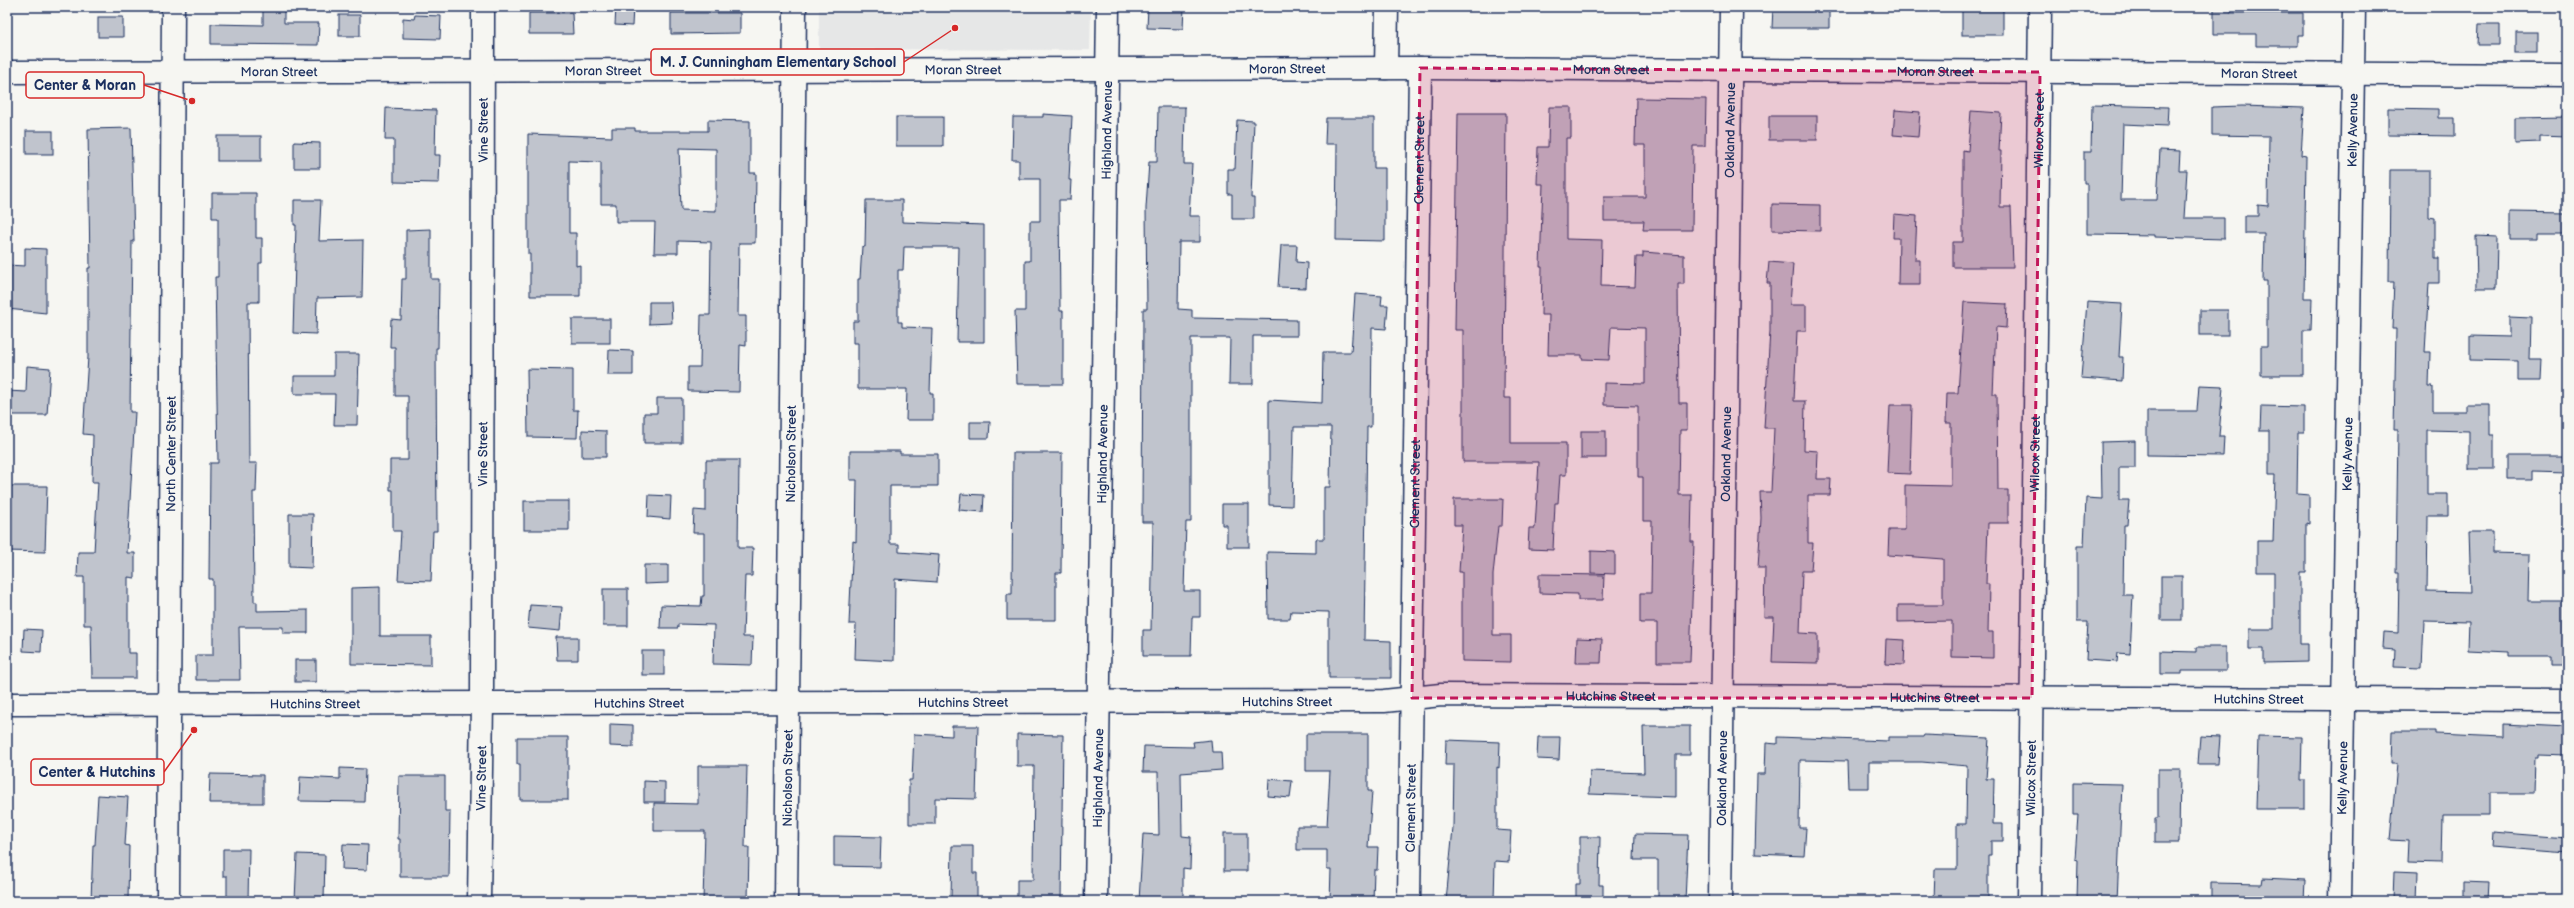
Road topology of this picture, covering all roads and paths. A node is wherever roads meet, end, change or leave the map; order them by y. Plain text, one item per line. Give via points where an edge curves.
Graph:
1 (173, 7) edge
2 (483, 7) edge
3 (795, 7) edge
4 (1108, 7) edge
5 (1387, 7) edge
6 (1731, 7) edge
7 (2040, 7) edge
8 (2354, 7) edge
9 (1386, 68) junction
10 (1420, 68) junction
11 (1109, 69) junction
12 (794, 70) junction
13 (1731, 70) junction
14 (7, 72) edge
15 (482, 72) junction
16 (2040, 72) junction
17 (172, 73) junction
18 (2353, 74) junction
19 (2567, 75) edge
20 (1724, 696) junction
21 (1412, 698) junction
22 (2032, 698) junction
23 (2343, 699) junction
24 (2567, 700) edge
25 (1099, 701) junction
26 (789, 702) junction
27 (482, 703) junction
28 (7, 704) edge
29 (169, 704) junction
30 (168, 901) edge
31 (479, 901) edge
32 (786, 901) edge
33 (1096, 901) edge
34 (1409, 901) edge
35 (1720, 901) edge
36 (2029, 901) edge
37 (2340, 901) edge

1 - 17 street, North Center Street
2 - 15 street, Vine Street
3 - 12 street, Nicholson Street
4 - 11 street, Highland Avenue
5 - 9 street
6 - 13 street, Oakland Avenue
7 - 16 street, Wilcox Street
8 - 18 street, Kelly Avenue
9 - 10 street, Moran Street
9 - 11 street, Moran Street
10 - 13 street, Moran Street
10 - 21 street, Clement Street
11 - 12 street, Moran Street
11 - 25 street, Highland Avenue
12 - 15 street, Moran Street
12 - 26 street, Nicholson Street
13 - 16 street, Moran Street
13 - 20 street, Oakland Avenue
14 - 17 street, Moran Street
15 - 17 street, Moran Street
15 - 27 street, Vine Street
16 - 18 street, Moran Street
16 - 22 street, Wilcox Street
17 - 29 street, North Center Street
18 - 19 street, Moran Street
18 - 23 street, Kelly Avenue
20 - 21 street, Hutchins Street via 1441,695
20 - 22 street, Hutchins Street
20 - 35 street, Oakland Avenue
21 - 25 street, Hutchins Street via 1384,701
21 - 34 street, Clement Street
22 - 23 street, Hutchins Street
22 - 36 street, Wilcox Street
23 - 24 street, Hutchins Street
23 - 37 street, Kelly Avenue
25 - 26 street, Hutchins Street
25 - 33 street, Highland Avenue
26 - 27 street, Hutchins Street
26 - 32 street, Nicholson Street
27 - 29 street, Hutchins Street
27 - 31 street, Vine Street
28 - 29 street, Hutchins Street
29 - 30 street, North Center Street

